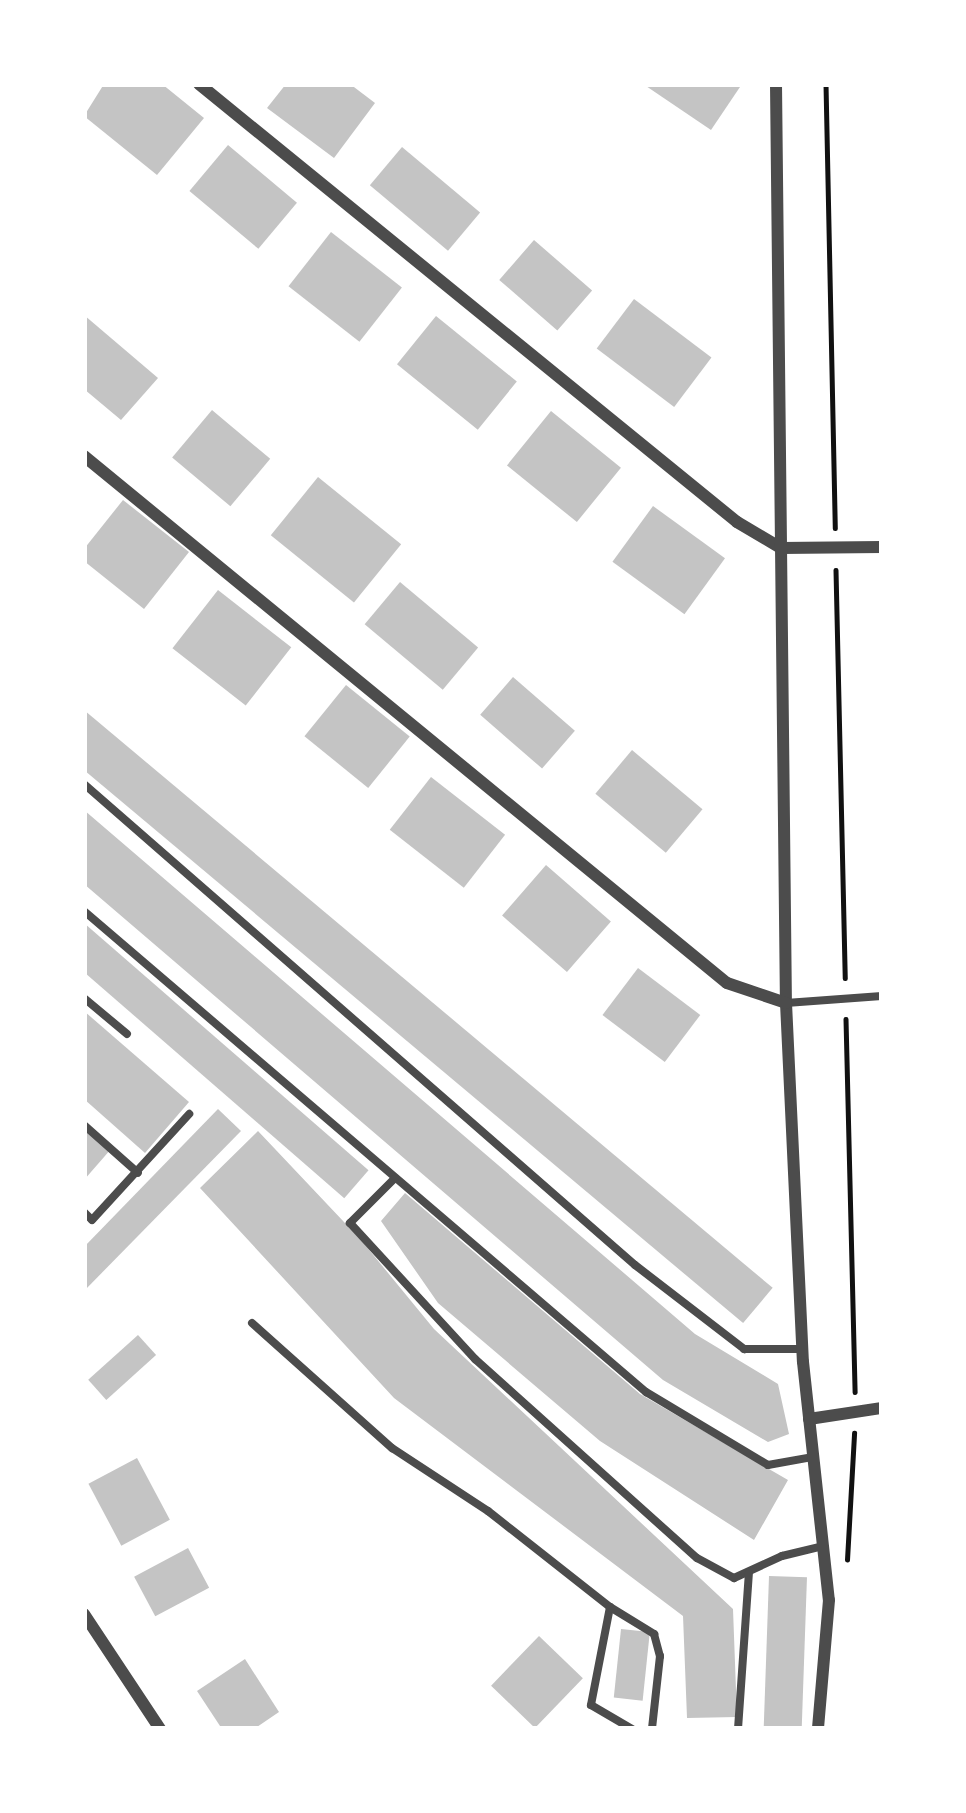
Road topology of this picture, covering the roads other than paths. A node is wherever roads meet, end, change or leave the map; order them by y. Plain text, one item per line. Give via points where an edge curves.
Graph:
1 (199, 84) edge
2 (776, 84) edge
3 (84, 456) edge
4 (781, 548) junction
5 (882, 548) edge
6 (84, 784) edge
7 (84, 911) edge
8 (882, 996) edge
9 (84, 998) edge
10 (786, 1003) junction
11 (127, 1034) dead end
12 (189, 1114) dead end
13 (84, 1125) edge
14 (138, 1173) junction
15 (395, 1178) junction
16 (84, 1212) edge
17 (252, 1323) dead end
18 (802, 1349) junction
19 (882, 1408) edge
20 (809, 1419) junction
21 (813, 1456) junction
22 (823, 1546) junction
23 (749, 1573) junction
24 (610, 1607) junction
25 (84, 1614) edge
26 (160, 1729) edge
27 (632, 1729) edge
28 (652, 1729) edge
29 (738, 1729) edge
30 (818, 1729) edge

1 - 4 street via 737,522
2 - 4 street
3 - 10 street via 727,983
4 - 5 street
4 - 10 street
6 - 18 lane via 635,1264 744,1349
7 - 15 lane
8 - 10 lane
9 - 11 lane
10 - 18 street
12 - 14 lane
13 - 14 lane
14 - 16 lane via 92,1220
15 - 21 lane via 646,1392 768,1465
15 - 23 lane via 350,1223 413,1297 697,1558 734,1578
17 - 24 lane via 392,1448
18 - 20 street
19 - 20 street
20 - 21 street
21 - 22 street
22 - 23 lane
22 - 30 street via 829,1600
23 - 29 lane
24 - 27 lane via 591,1705
24 - 28 lane via 654,1634 660,1656
25 - 26 street

